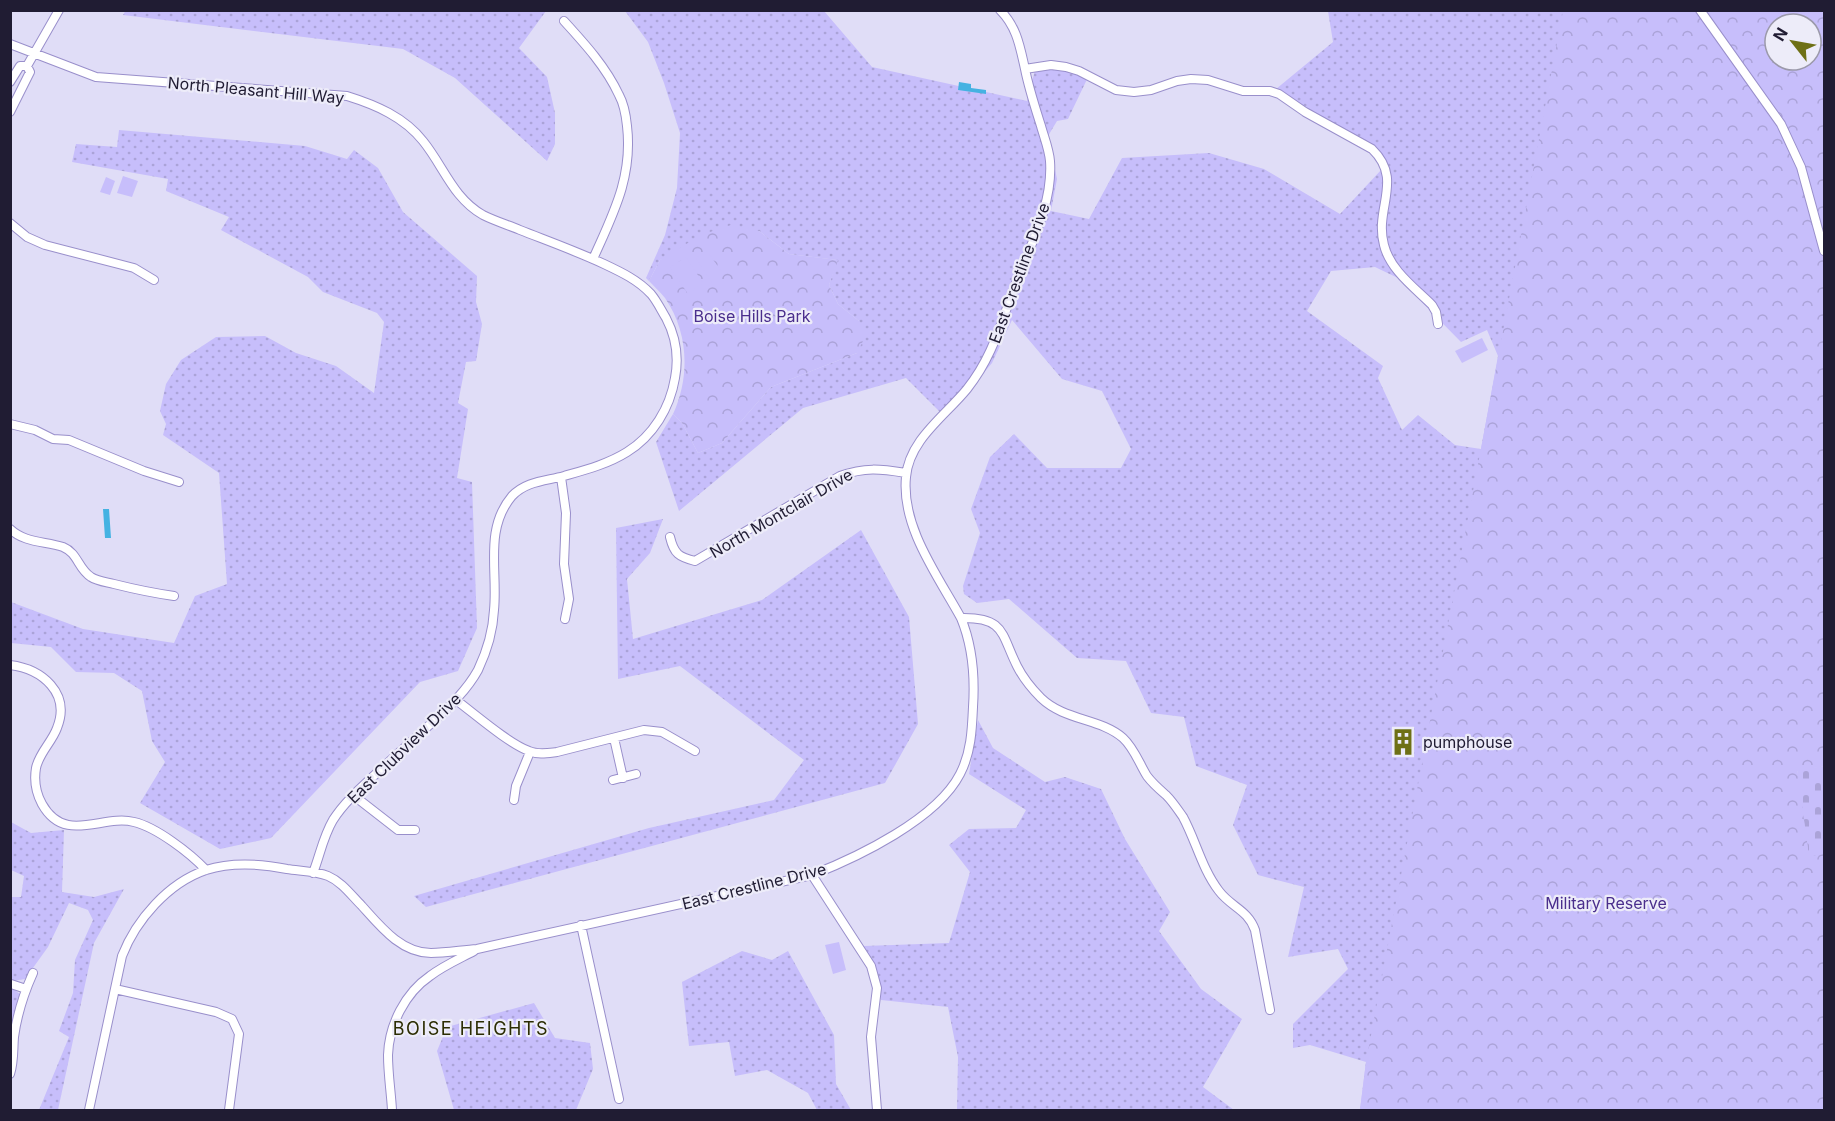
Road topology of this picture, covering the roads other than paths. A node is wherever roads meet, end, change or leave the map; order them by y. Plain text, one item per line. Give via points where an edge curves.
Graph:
1 (59, 10) edge
2 (1000, 10) edge
3 (1700, 10) edge
4 (564, 21) dead end
5 (10, 44) edge
6 (34, 52) junction
7 (27, 66) junction
8 (1025, 69) junction
9 (10, 82) edge
10 (10, 111) edge
11 (10, 223) edge
12 (1824, 251) edge
13 (593, 259) junction
14 (154, 280) dead end
15 (1438, 324) dead end
16 (10, 424) edge
17 (906, 473) junction
18 (561, 477) junction
19 (179, 482) dead end
20 (10, 529) edge
21 (670, 537) dead end
22 (174, 596) dead end
23 (962, 618) junction
24 (565, 619) dead end
25 (10, 665) edge
26 (456, 700) junction
27 (614, 738) junction
28 (530, 752) junction
29 (695, 752) dead end
30 (636, 774) dead end
31 (623, 778) junction
32 (613, 780) dead end
33 (353, 795) junction
34 (514, 800) dead end
35 (415, 830) dead end
36 (206, 870) junction
37 (313, 873) junction
38 (812, 875) junction
39 (581, 925) junction
40 (477, 949) junction
41 (33, 973) dead end
42 (11, 984) edge
43 (26, 989) junction
44 (116, 989) junction
45 (1270, 1010) dead end
46 (10, 1074) edge
47 (619, 1099) dead end
48 (89, 1110) edge
49 (229, 1110) edge
50 (392, 1110) edge
51 (877, 1110) edge

1 - 6 street
2 - 8 street, East Crestline Drive via 1018,37
3 - 12 street via 1781,124 1801,167
4 - 13 street via 591,51 621,97 629,141 623,188
5 - 6 street, North Pleasant Hill Way
6 - 7 street
6 - 13 street, North Pleasant Hill Way via 96,77 346,96 365,102 407,124 467,205
7 - 9 street via 20,66
7 - 10 street via 30,72
8 - 15 street via 1066,67 1116,90 1134,92 1191,79 1243,91 1270,91 1372,149 1385,165 1388,176 1382,229 1389,258 1432,305
8 - 17 street, East Crestline Drive via 1050,158 1050,178 1041,216 990,352 967,388 917,446
11 - 14 street via 45,245 134,268
13 - 18 street, East Clubview Drive via 630,277 658,303 676,347 677,367 667,408 642,440 609,462
16 - 19 street via 53,439 69,440
17 - 21 street, North Montclair Drive via 858,470 840,476 695,561 673,550
17 - 23 street, East Crestline Drive via 908,512 916,535
18 - 24 street via 569,599
18 - 26 street, East Clubview Drive via 526,485 514,494 498,519 492,630 476,672
20 - 22 street via 22,538 71,551 84,572 93,578
23 - 38 street, East Crestline Drive via 972,657 974,691 969,752 960,775 921,818 849,860
23 - 45 street via 978,617 998,627 1023,677 1044,701 1068,715 1116,732 1132,747 1149,779 1184,819 1218,890 1252,921
25 - 36 street via 23,667 48,681 58,701 58,726 36,767 35,781 46,810 60,821 79,827 122,820 136,822 187,852
26 - 28 street
26 - 33 street, East Clubview Drive
27 - 28 street via 557,752
27 - 29 street via 644,730 662,732
27 - 31 street
28 - 34 street
30 - 31 street
31 - 32 street
33 - 35 street via 398,830
33 - 37 street, East Clubview Drive via 334,819
36 - 37 street via 252,864
36 - 44 street via 178,884 145,915 125,949
37 - 40 street via 343,886 384,930 406,946 429,953
38 - 39 street, East Crestline Drive
38 - 51 street via 871,966 877,988 871,1038
39 - 40 street, East Crestline Drive
39 - 47 street
40 - 50 street via 429,976 416,987 398,1014 388,1056
41 - 43 street
42 - 43 street
43 - 46 street via 14,1036
44 - 48 street
44 - 49 street via 232,1018 239,1034

